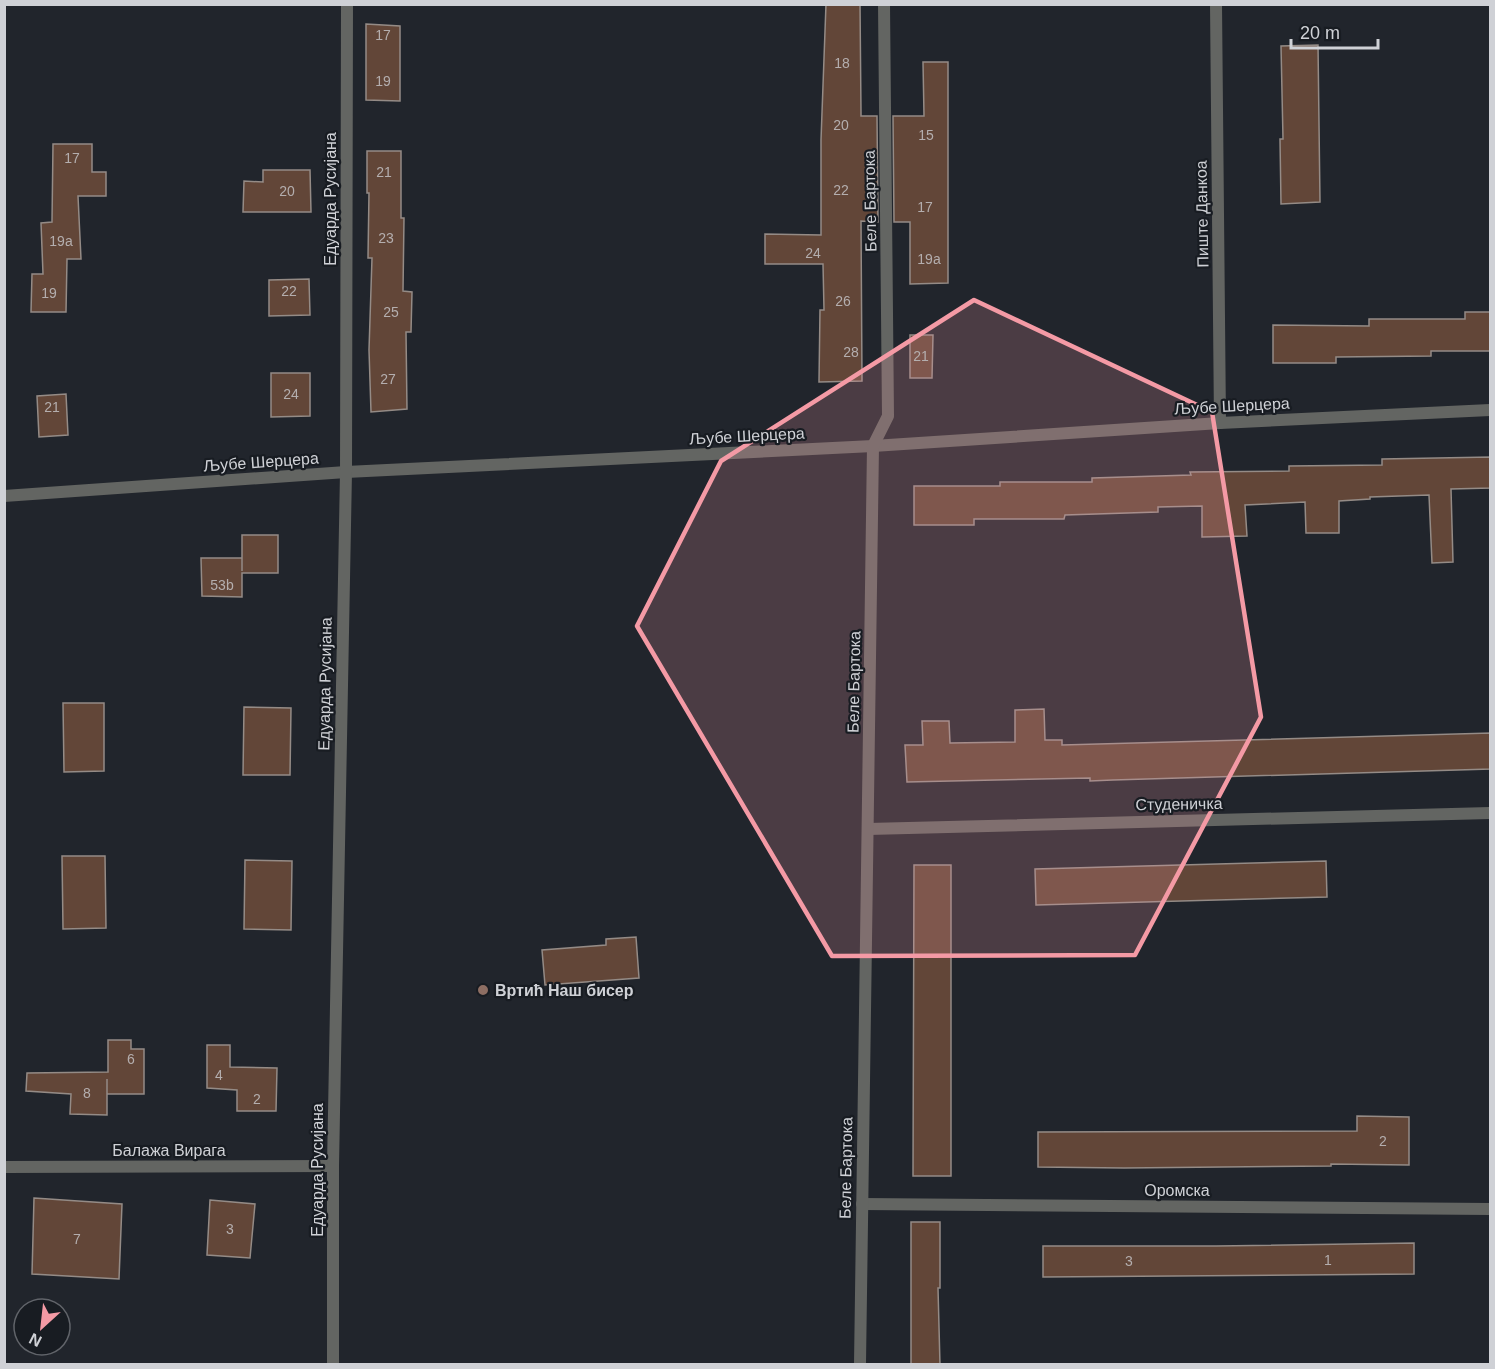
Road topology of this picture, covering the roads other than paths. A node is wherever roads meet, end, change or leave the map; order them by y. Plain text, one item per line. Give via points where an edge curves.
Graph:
1 (347, 4) edge
2 (884, 4) edge
3 (1216, 4) edge
4 (1491, 410) edge
5 (1220, 423) junction
6 (873, 446) junction
7 (346, 472) junction
8 (4, 496) edge
9 (1491, 813) edge
10 (868, 829) junction
11 (333, 1166) junction
12 (4, 1167) edge
13 (862, 1204) junction
14 (1491, 1209) edge
15 (333, 1365) edge
16 (860, 1365) edge

1 - 7 street, Едуарда Русијана
2 - 6 street, Беле Бартока via 888,416
3 - 5 street, Пиште Данкоа
4 - 5 street, Љубе Шерцера
5 - 6 street, Љубе Шерцера
6 - 7 street, Љубе Шерцера
6 - 10 street, Беле Бартока
7 - 8 street, Љубе Шерцера
7 - 11 street, Едуарда Русијана
9 - 10 street, Студеничка
10 - 13 street, Беле Бартока
11 - 12 street, Балажа Вирага
11 - 15 street, Едуарда Русијана
13 - 14 street, Оромска
13 - 16 street, Беле Бартока

